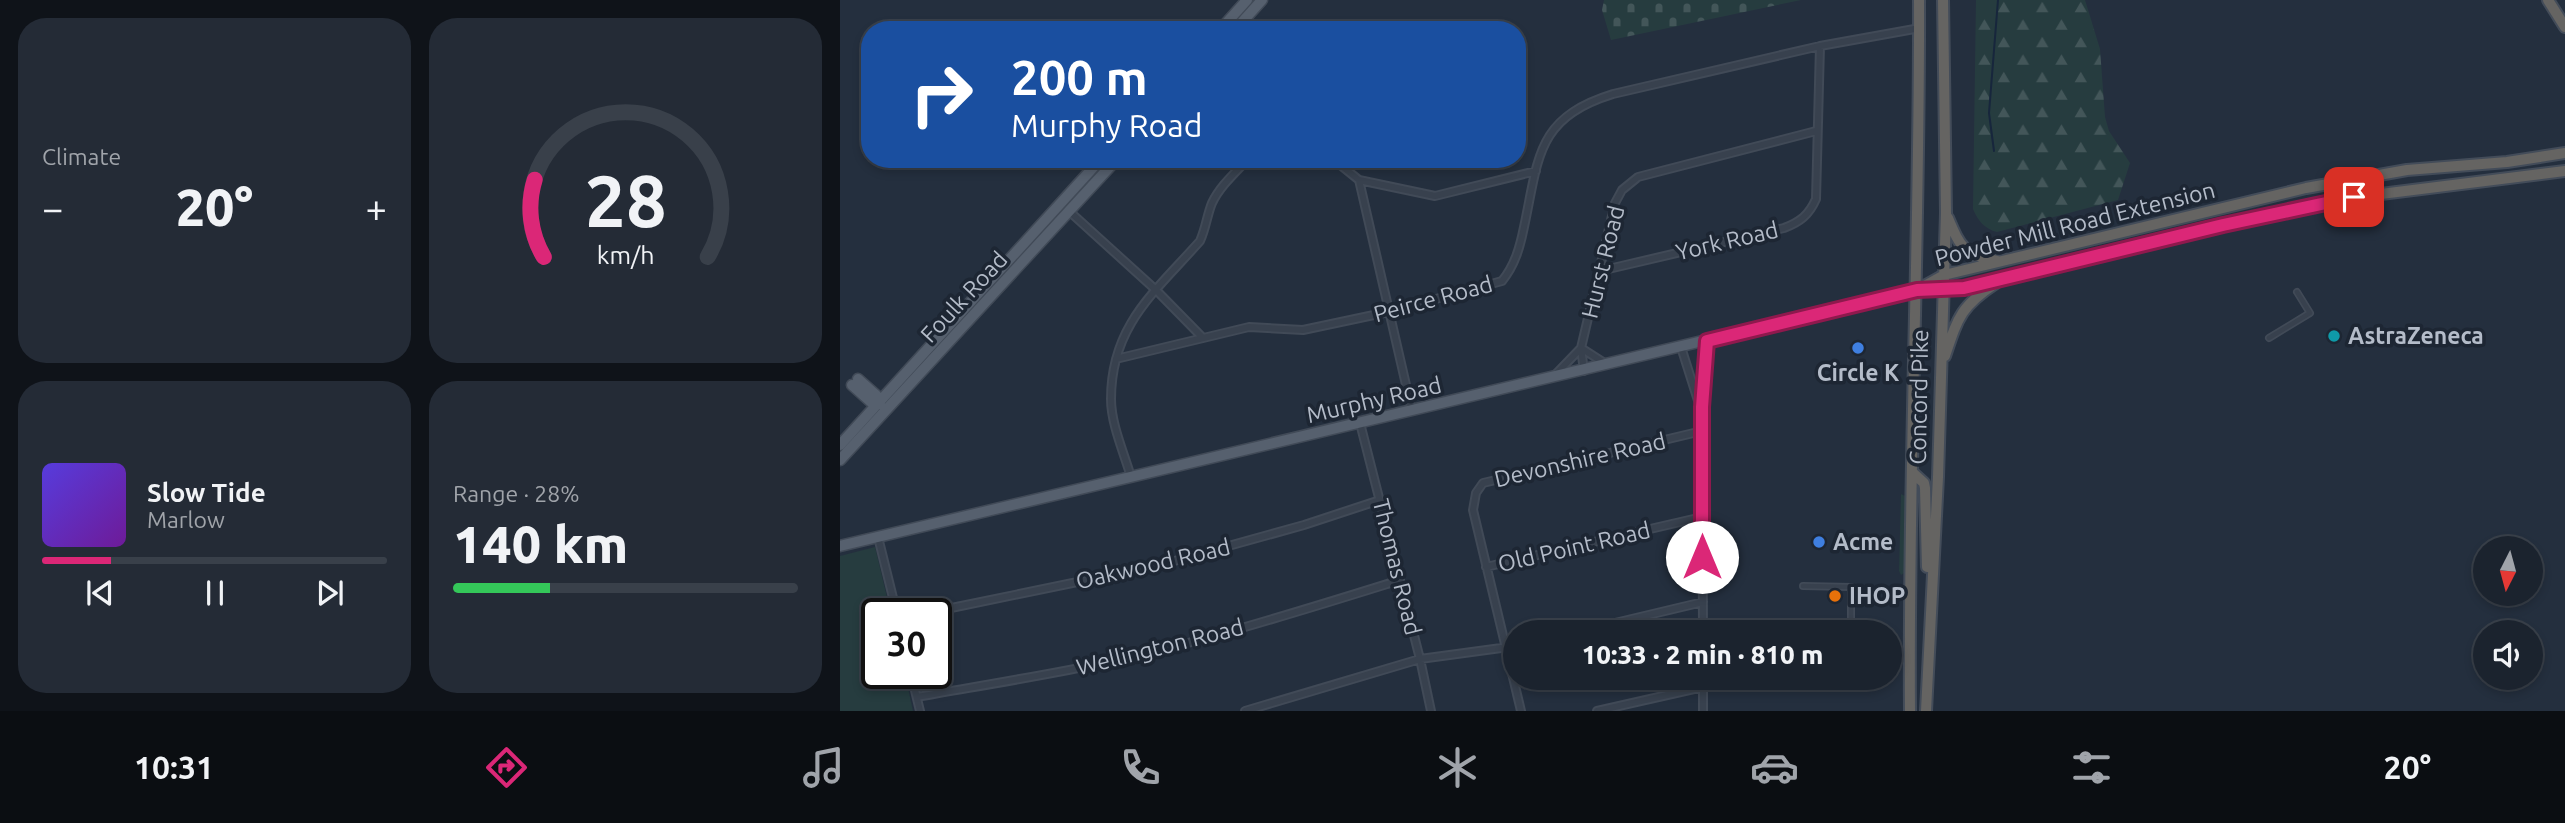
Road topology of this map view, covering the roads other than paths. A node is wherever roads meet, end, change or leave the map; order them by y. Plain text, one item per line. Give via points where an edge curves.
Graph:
1 (1247, 0) edge
2 (1262, 0) edge
3 (1919, 0) edge
4 (1943, 0) edge
5 (2548, 0) edge
6 (1228, 21) edge
7 (1243, 21) edge
8 (2565, 27) edge
9 (1920, 28) junction
10 (1820, 46) junction
11 (1816, 131) junction
12 (2565, 153) edge
13 (1093, 168) edge
14 (1109, 168) edge
15 (1240, 168) edge
16 (1344, 168) edge
17 (1536, 171) junction
18 (2565, 172) edge
19 (1359, 180) junction
20 (1070, 212) junction
21 (1946, 213) junction
22 (2000, 262) junction
23 (1600, 271) junction
24 (1944, 275) junction
25 (2003, 279) junction
26 (1156, 290) junction
27 (1917, 290) junction
28 (1943, 290) junction
29 (2297, 292) dead end
30 (1388, 312) junction
31 (1203, 338) junction
32 (2269, 338) dead end
33 (1707, 341) junction
34 (1681, 347) junction
35 (1581, 348) junction
36 (1116, 359) junction
37 (1607, 365) junction
38 (1941, 368) junction
39 (1584, 370) junction
40 (1552, 378) junction
41 (855, 382) dead end
42 (880, 405) junction
43 (1412, 411) junction
44 (1702, 412) junction
45 (1360, 423) junction
46 (1702, 431) junction
47 (840, 445) edge
48 (840, 460) edge
49 (1913, 473) junction
50 (1131, 477) junction
51 (1380, 500) junction
52 (1702, 517) junction
53 (878, 537) junction
54 (840, 546) edge
55 (1486, 567) junction
56 (1400, 580) junction
57 (1803, 586) dead end
58 (893, 598) edge
59 (1703, 602) junction
60 (952, 608) edge
61 (1930, 611) junction
62 (1627, 620) edge
63 (1703, 620) edge
64 (1851, 620) edge
65 (1503, 637) edge
66 (1503, 649) edge
67 (1420, 659) junction
68 (915, 689) edge
69 (1516, 690) edge
70 (1690, 690) edge
71 (1703, 690) edge
72 (917, 697) junction
73 (920, 711) edge
74 (1245, 711) edge
75 (1431, 711) edge
76 (1521, 711) edge
77 (1597, 711) edge
78 (1703, 711) edge
79 (1910, 711) edge
80 (1926, 711) edge

1 - 6 main road
2 - 7 main road
3 - 9 highway, Concord Pike
4 - 21 highway, Concord Pike
5 - 8 highway
9 - 10 street, Peirce Road
9 - 27 highway, Concord Pike
10 - 11 street, York Road
10 - 17 street, Peirce Road via 1589,102 1554,128
11 - 23 street, Hurst Road via 1638,177 1615,203
11 - 23 street, York Road via 1816,198 1812,209 1795,224
12 - 22 highway, Powder Mill Road Extension via 2407,170 2306,188
13 - 42 main road, Foulk Road
14 - 20 main road, Foulk Road
15 - 26 street via 1211,205 1200,241
16 - 19 street
17 - 19 street via 1434,196
17 - 30 street, Peirce Road via 1520,244 1502,281
18 - 25 highway, Powder Mill Road Extension via 2333,200
19 - 30 street
20 - 26 street
20 - 42 main road, Foulk Road
21 - 22 highway via 1966,251
21 - 24 highway, Concord Pike
22 - 24 highway, Powder Mill Road Extension
23 - 35 street, Hurst Road
24 - 27 highway, Powder Mill Road Extension
24 - 28 highway, Concord Pike
25 - 28 highway, Powder Mill Road Extension
25 - 38 highway via 1966,306
26 - 31 street
26 - 36 street via 1131,319
27 - 28 highway, Powder Mill Road Extension
27 - 33 main road, Murphy Road
27 - 49 highway, Concord Pike
28 - 38 highway, Concord Pike
29 - 32 street via 2309,313
30 - 31 street, Peirce Road via 1303,330 1258,327
30 - 43 street
31 - 36 street, Peirce Road
33 - 34 main road, Murphy Road
33 - 44 street
34 - 37 main road, Murphy Road
34 - 44 street
35 - 37 street
35 - 39 street, Hurst Road
35 - 40 street
36 - 50 street via 1111,401
37 - 39 main road, Murphy Road
38 - 61 highway, Concord Pike
39 - 40 main road, Murphy Road
40 - 43 main road, Murphy Road
41 - 42 main road via 871,402
42 - 47 main road, Foulk Road
42 - 48 main road, Foulk Road
43 - 45 main road, Murphy Road
44 - 46 street
45 - 50 main road, Murphy Road
45 - 51 street, Thomas Road
46 - 52 street
46 - 55 street, Devonshire Road via 1483,483 1473,510
49 - 61 highway via 1925,488
49 - 79 highway, Concord Pike
50 - 53 main road, Murphy Road
51 - 56 street, Thomas Road
51 - 60 street, Oakwood Road via 1160,565
52 - 55 street, Old Point Road
52 - 59 street
53 - 54 main road, Murphy Road
53 - 58 street
55 - 65 street, Devonshire Road
56 - 67 street, Thomas Road
56 - 72 street, Wellington Road via 1167,649
57 - 64 street via 1851,587
59 - 62 street
59 - 63 street
61 - 80 highway, Concord Pike
66 - 67 street
67 - 74 street
67 - 75 street, Thomas Road
68 - 72 street
69 - 76 street, Devonshire Road
70 - 77 street
71 - 78 street
72 - 73 street

